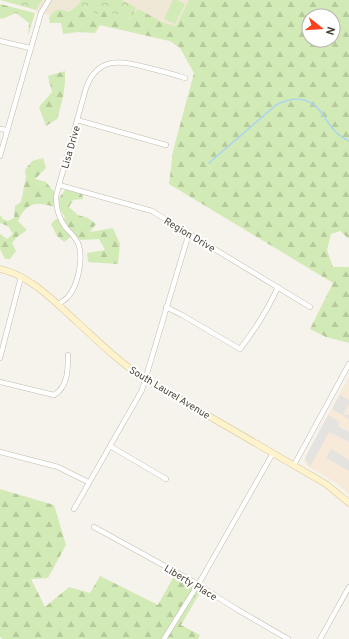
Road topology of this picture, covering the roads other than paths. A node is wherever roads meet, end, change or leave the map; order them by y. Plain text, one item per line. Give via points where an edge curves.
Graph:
1 (49, 0) edge
2 (0, 42) edge
3 (30, 48) junction
4 (185, 78) dead end
5 (77, 120) junction
6 (0, 129) edge
7 (7, 130) junction
8 (166, 145) dead end
9 (0, 156) edge
10 (59, 185) junction
11 (189, 233) junction
12 (0, 269) edge
13 (21, 277) junction
14 (278, 287) junction
15 (58, 305) junction
16 (166, 307) junction
17 (310, 307) dead end
18 (68, 355) dead end
19 (0, 358) edge
20 (349, 364) edge
21 (145, 379) junction
22 (0, 382) edge
23 (110, 446) junction
24 (0, 452) edge
25 (273, 453) junction
26 (294, 465) junction
27 (166, 479) dead end
28 (88, 482) junction
29 (349, 503) edge
30 (74, 509) dead end
31 (94, 527) dead end
32 (197, 585) junction
33 (349, 588) edge
34 (164, 639) edge
35 (288, 639) edge
36 (320, 639) edge

1 - 3 street via 41,13
2 - 3 street
3 - 7 street
4 - 5 street, Lisa Drive via 130,62 108,64 90,80
5 - 8 street
5 - 10 street, Lisa Drive
6 - 7 street
7 - 9 street
10 - 11 street, Region Drive via 146,209
10 - 15 street, Lisa Drive via 56,196 58,213 77,242 81,259 73,290
11 - 14 street, Region Drive
11 - 16 street
12 - 13 street, South Laurel Avenue
13 - 15 street, South Laurel Avenue
13 - 19 street
14 - 16 street via 240,349
14 - 17 street, Region Drive
15 - 21 street, South Laurel Avenue via 120,361
16 - 21 street
18 - 22 street via 66,378 60,391 54,394
20 - 26 street
21 - 23 street via 142,390
21 - 25 street, South Laurel Avenue
23 - 27 street
23 - 28 street
24 - 28 street via 58,467
25 - 26 street, South Laurel Avenue
25 - 32 street
26 - 29 street, South Laurel Avenue via 326,484
28 - 30 street
31 - 32 street, Liberty Place
32 - 34 street
32 - 35 street, Liberty Place
33 - 36 street

